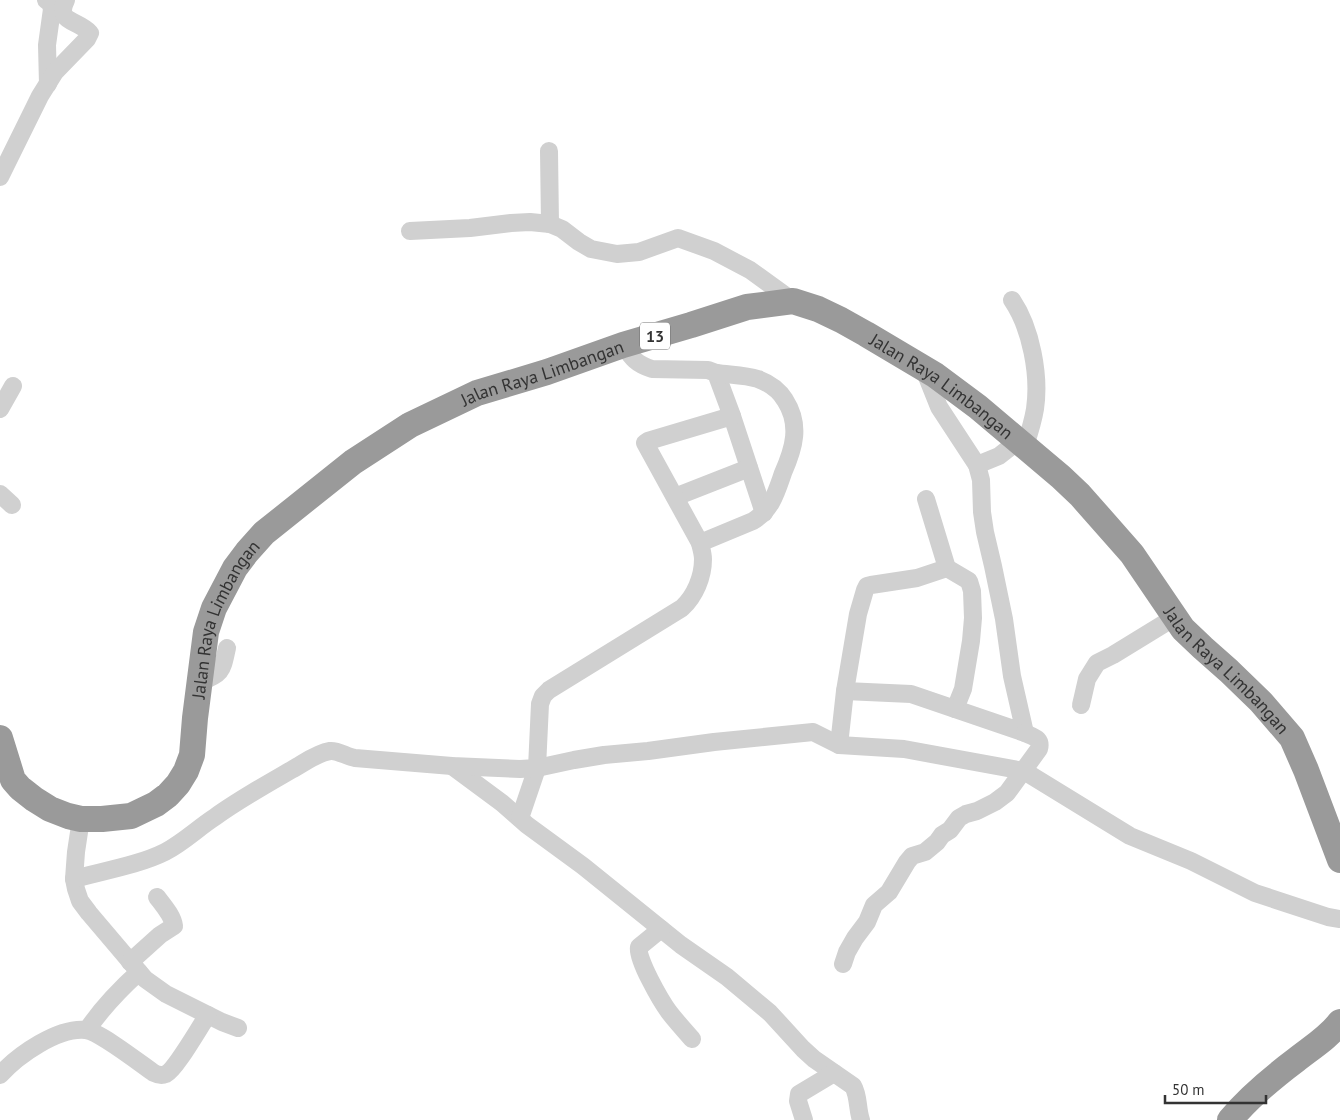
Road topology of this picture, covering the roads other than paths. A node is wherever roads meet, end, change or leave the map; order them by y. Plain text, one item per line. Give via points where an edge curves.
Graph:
1 (46, 0) edge
2 (66, 0) edge
3 (48, 84) junction
4 (549, 151) dead end
5 (0, 177) edge
6 (550, 224) junction
7 (410, 231) dead end
8 (1012, 300) dead end
9 (793, 301) junction
10 (624, 345) junction
11 (923, 367) junction
12 (716, 373) junction
13 (13, 386) dead end
14 (0, 409) edge
15 (732, 416) junction
16 (1022, 443) junction
17 (977, 465) junction
18 (750, 468) junction
19 (674, 497) junction
20 (926, 499) dead end
21 (764, 512) junction
22 (700, 543) junction
23 (947, 568) junction
24 (1175, 617) junction
25 (227, 648) dead end
26 (200, 682) junction
27 (845, 691) junction
28 (1081, 705) dead end
29 (955, 709) junction
30 (1025, 733) junction
31 (0, 738) edge
32 (839, 746) junction
33 (452, 766) junction
34 (537, 768) junction
35 (1024, 771) junction
36 (5, 778) edge
37 (520, 818) junction
38 (81, 819) junction
39 (1340, 860) edge
40 (74, 879) junction
41 (157, 897) dead end
42 (1340, 919) edge
43 (661, 929) junction
44 (843, 964) dead end
45 (134, 967) junction
46 (208, 1015) junction
47 (1340, 1022) edge
48 (238, 1028) dead end
49 (87, 1030) junction
50 (692, 1039) dead end
51 (834, 1073) junction
52 (0, 1075) edge
53 (804, 1120) edge
54 (861, 1120) edge
55 (1230, 1120) edge

1 - 3 street via 52,9 47,45
2 - 3 street via 62,8 64,17 90,33
3 - 5 street
4 - 6 street
6 - 7 street via 511,222
6 - 9 street via 591,249 617,254 639,252 678,238 714,251 750,270
8 - 16 street via 1024,321 1037,376 1035,411
9 - 10 highway, Jalan Raya Limbangan / 13 via 747,307
9 - 11 highway, Jalan Raya Limbangan / 13 via 841,320
10 - 12 street via 631,357 644,366
10 - 26 highway, Jalan Raya Limbangan / 13 via 477,394 410,425 353,462 264,533 235,568 214,608 206,632
11 - 16 highway, Jalan Raya Limbangan / 13
11 - 17 street via 939,407
12 - 15 street
12 - 21 street via 756,378 781,394 790,408 795,423 794,439 773,500
13 - 14 street
15 - 18 street
15 - 19 street via 646,442
16 - 17 street
16 - 24 highway, Jalan Raya Limbangan / 13 via 1072,486 1132,554
17 - 30 street via 982,480 985,532
18 - 19 street
18 - 21 street
19 - 22 street
20 - 23 street
21 - 22 street
22 - 34 street via 701,576 688,603 543,696
23 - 27 street via 918,578 867,586 858,614
23 - 29 street via 969,581 972,591 971,641 963,689
24 - 28 street via 1099,661 1087,679
24 - 39 highway, Jalan Raya Limbangan / 13 via 1183,629 1261,702 1292,738
25 - 26 street via 218,674
26 - 38 highway, Jalan Raya Limbangan / 13 via 192,755 178,784 156,804 131,816
27 - 29 street via 911,694
27 - 32 street
29 - 30 street
30 - 35 street via 1038,739 1040,749
31 - 36 highway, Jalan Raya Limbangan / 13
32 - 34 street via 813,732 604,755
32 - 35 street via 904,749
33 - 34 street
33 - 37 street
33 - 40 street via 355,758 332,751 319,754 214,817 164,852
34 - 37 street
35 - 42 street via 1130,836 1191,861 1255,893
35 - 44 street via 1007,793 959,818 925,852 912,856 889,892 874,905
36 - 38 highway, Jalan Raya Limbangan / 13 via 13,780 50,809
37 - 43 street
38 - 40 street
40 - 45 street via 80,901
41 - 45 street via 174,926 160,936
43 - 50 street via 638,950 668,1010
43 - 51 street via 727,977 770,1013 803,1050
45 - 46 street via 166,994
45 - 49 street
46 - 48 street
46 - 49 street via 184,1052 163,1076
47 - 55 highway via 1243,1104
49 - 52 street via 62,1032 33,1047
51 - 53 street via 797,1097
51 - 54 street via 855,1089

